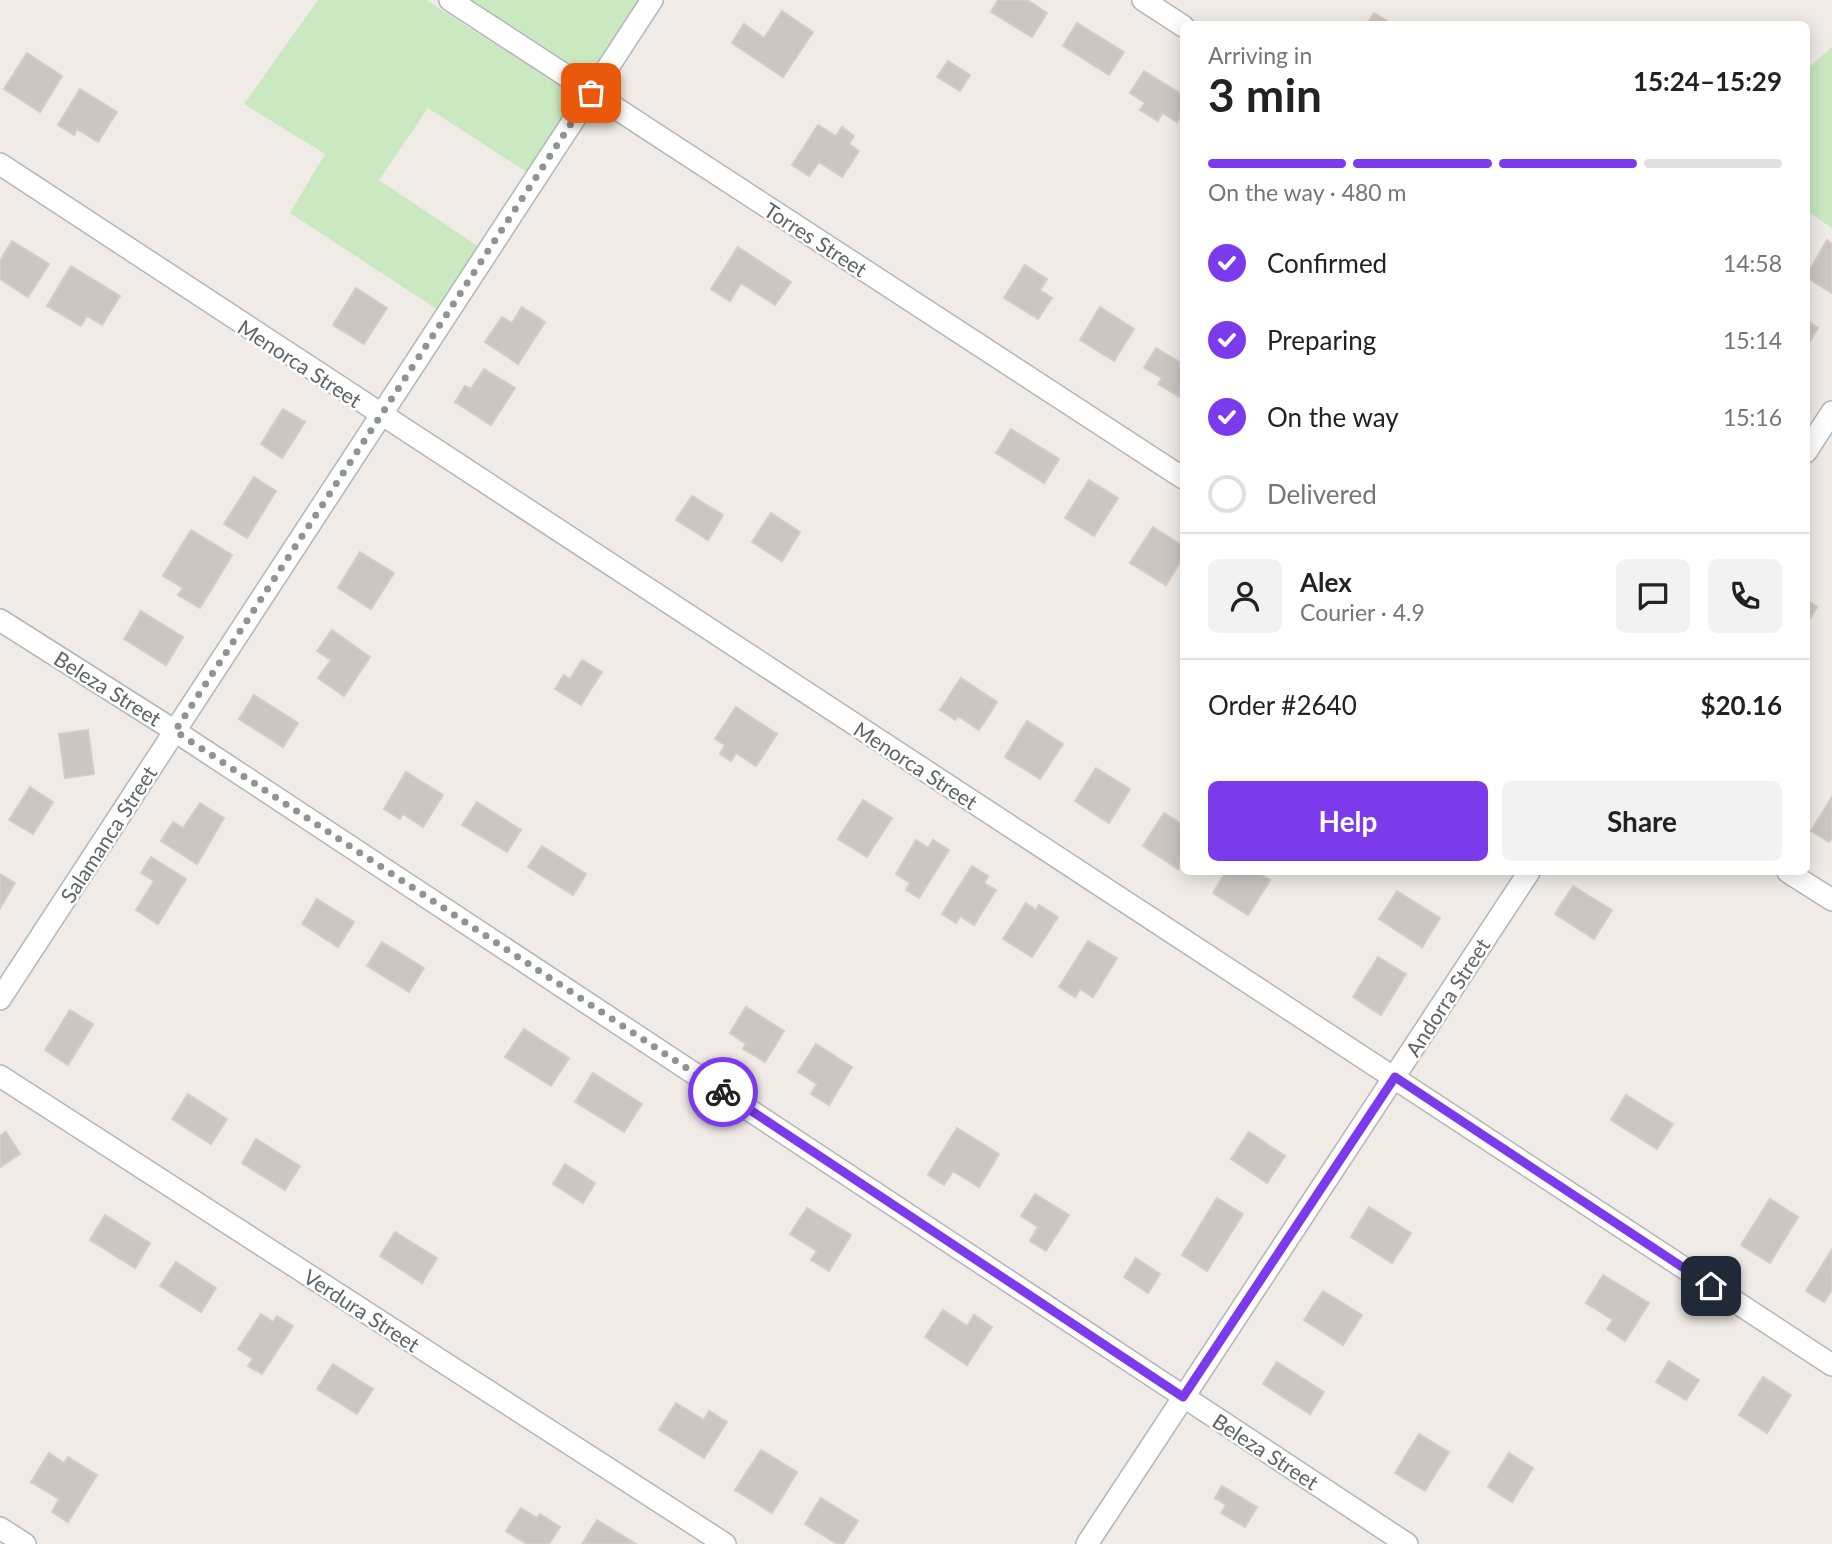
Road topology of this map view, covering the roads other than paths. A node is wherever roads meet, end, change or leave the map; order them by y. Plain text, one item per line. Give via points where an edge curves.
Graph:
1 (450, 0) edge
2 (652, 0) edge
3 (1143, 0) edge
4 (1180, 24) edge
5 (591, 93) junction
6 (0, 164) edge
7 (1832, 412) edge
8 (380, 416) junction
9 (1815, 442) edge
10 (1180, 476) edge
11 (0, 620) edge
12 (175, 731) junction
13 (1527, 875) edge
14 (1793, 875) edge
15 (1832, 900) edge
16 (0, 999) edge
17 (0, 1076) edge
18 (1395, 1077) junction
19 (1832, 1365) edge
20 (1183, 1397) junction
21 (0, 1528) edge
22 (25, 1544) edge
23 (725, 1544) edge
24 (1087, 1544) edge
25 (1407, 1544) edge

1 - 5 street, Torres Street
2 - 5 street, Salamanca Street
3 - 4 street
5 - 8 street, Salamanca Street
5 - 10 street, Torres Street
6 - 8 street, Menorca Street
7 - 9 street
8 - 12 street, Salamanca Street
8 - 18 street, Menorca Street
11 - 12 street, Beleza Street
12 - 16 street, Salamanca Street
12 - 20 street, Beleza Street
13 - 18 street, Andorra Street
14 - 15 street
17 - 23 street, Verdura Street
18 - 19 street, Menorca Street
18 - 20 street, Andorra Street
20 - 24 street, Andorra Street
20 - 25 street, Beleza Street
21 - 22 street

